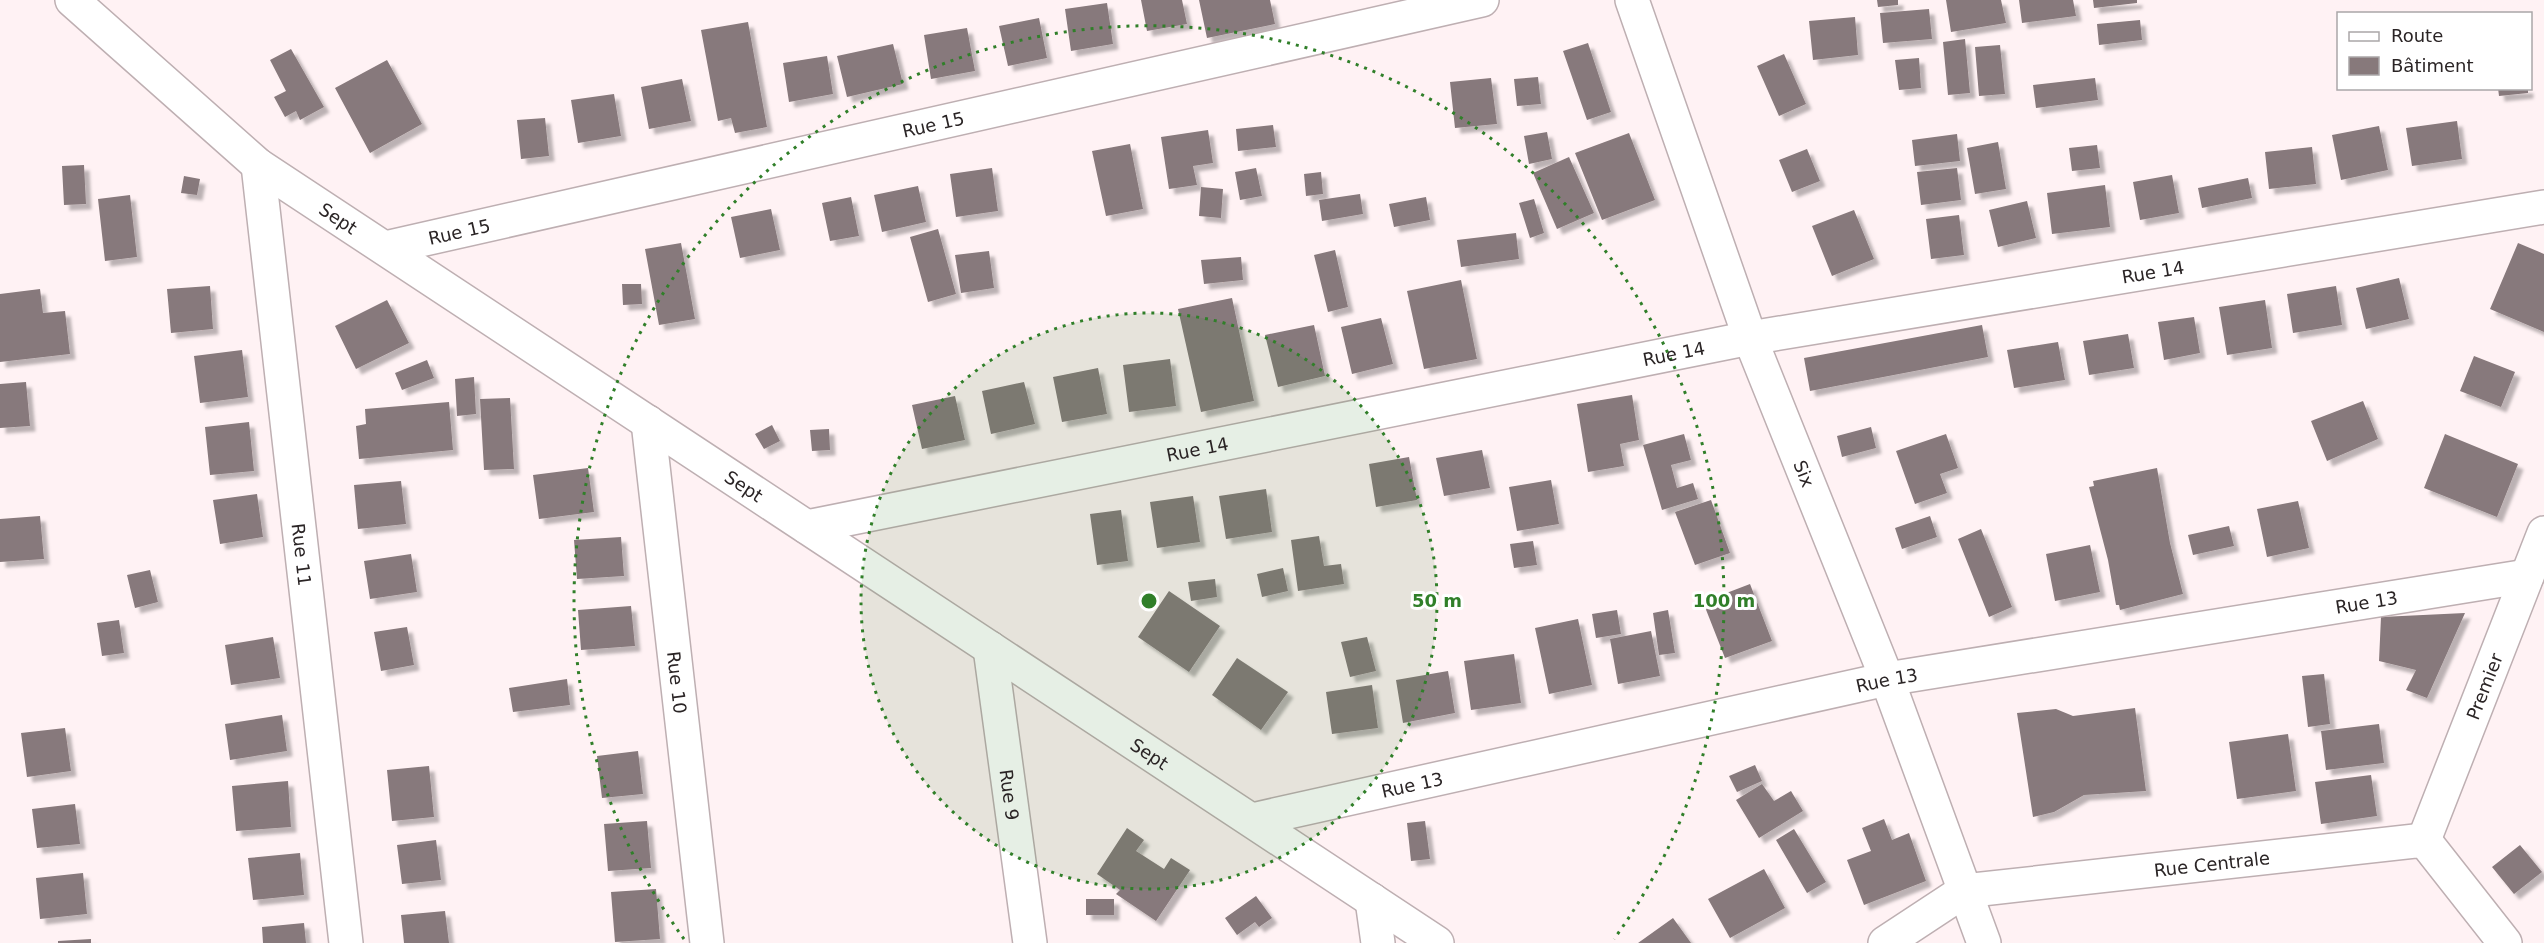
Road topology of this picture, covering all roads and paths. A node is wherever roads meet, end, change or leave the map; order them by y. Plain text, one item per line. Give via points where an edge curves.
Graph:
1 (72, 0) edge
2 (1482, 0) edge
3 (1632, 0) edge
4 (258, 165) junction
5 (2544, 207) edge
6 (385, 248) junction
7 (1750, 338) junction
8 (648, 422) junction
9 (807, 527) junction
10 (2544, 534) edge
11 (2527, 576) junction
12 (990, 648) junction
13 (1887, 680) junction
14 (1252, 820) junction
15 (2424, 840) junction
16 (1964, 891) junction
17 (1372, 900) junction
18 (346, 943) edge
19 (707, 943) edge
20 (1030, 943) edge
21 (1378, 943) edge
22 (1437, 943) edge
23 (1885, 943) edge
24 (1984, 943) edge
25 (2505, 943) edge

1 - 4 street, Sept
2 - 6 street, Rue 15
3 - 7 street, Six
4 - 6 street, Sept
4 - 18 street, Rue 11
5 - 7 street, Rue 14
6 - 8 street, Sept
7 - 9 street, Rue 14
7 - 13 street, Six
8 - 9 street, Sept
8 - 19 street, Rue 10
9 - 12 street, Sept
10 - 11 street, Premier
11 - 13 street, Rue 13
11 - 15 street, Premier
12 - 14 street, Sept
12 - 20 street, Rue 9
13 - 14 street, Rue 13
13 - 16 street, Six
14 - 17 street, Sept
15 - 16 street, Rue Centrale
15 - 25 street
16 - 23 street, Rue Centrale
16 - 24 street, Six
17 - 21 street
17 - 22 street, Sept

